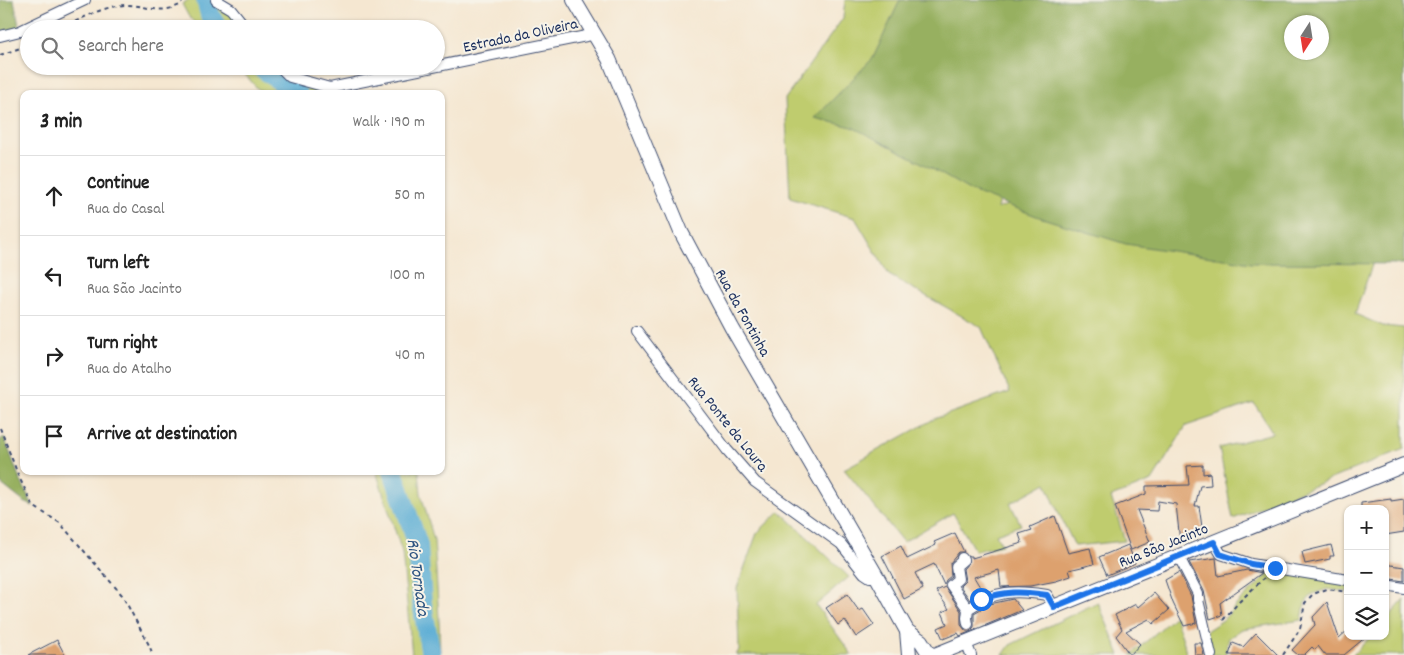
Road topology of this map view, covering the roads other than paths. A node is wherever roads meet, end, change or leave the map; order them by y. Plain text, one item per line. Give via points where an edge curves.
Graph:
1 (85, 0) edge
2 (216, 0) edge
3 (574, 0) edge
4 (43, 20) edge
5 (240, 20) edge
6 (20, 31) edge
7 (596, 34) junction
8 (0, 36) edge
9 (445, 65) edge
10 (288, 75) edge
11 (394, 75) edge
12 (637, 331) dead end
13 (1404, 465) edge
14 (1214, 542) junction
15 (1179, 557) junction
16 (962, 558) dead end
17 (877, 576) junction
18 (1344, 579) edge
19 (1389, 586) edge
20 (1404, 588) edge
21 (1054, 607) junction
22 (968, 609) junction
23 (968, 624) dead end
24 (907, 631) junction
25 (968, 649) edge
26 (909, 655) edge
27 (930, 655) edge
28 (935, 655) edge
29 (1211, 655) edge

1 - 4 street
2 - 5 street via 231,9
3 - 7 street, Rua da Fontinha
6 - 8 street
7 - 9 street, Estrada da Oliveira
7 - 17 street, Rua da Fontinha via 610,58 693,256
10 - 11 street, Estrada da Oliveira via 330,88
12 - 17 street, Rua Ponte da Loura via 755,482 841,544 864,573 870,577
13 - 14 street, Rua São Jacinto
14 - 15 street, Rua São Jacinto
14 - 18 street via 1220,554 1251,564
15 - 21 street, Rua São Jacinto
15 - 29 street via 1198,594
16 - 22 street via 956,566 958,579 951,584
17 - 24 street, Rua da Fontinha
19 - 20 street
21 - 22 street via 1047,595 1027,592 1000,593 981,599
21 - 25 street, Rua São Jacinto
22 - 23 street
24 - 26 street, Rua da Fontinha
24 - 27 street, Rua da Fontinha
25 - 28 street, Rua São Jacinto

